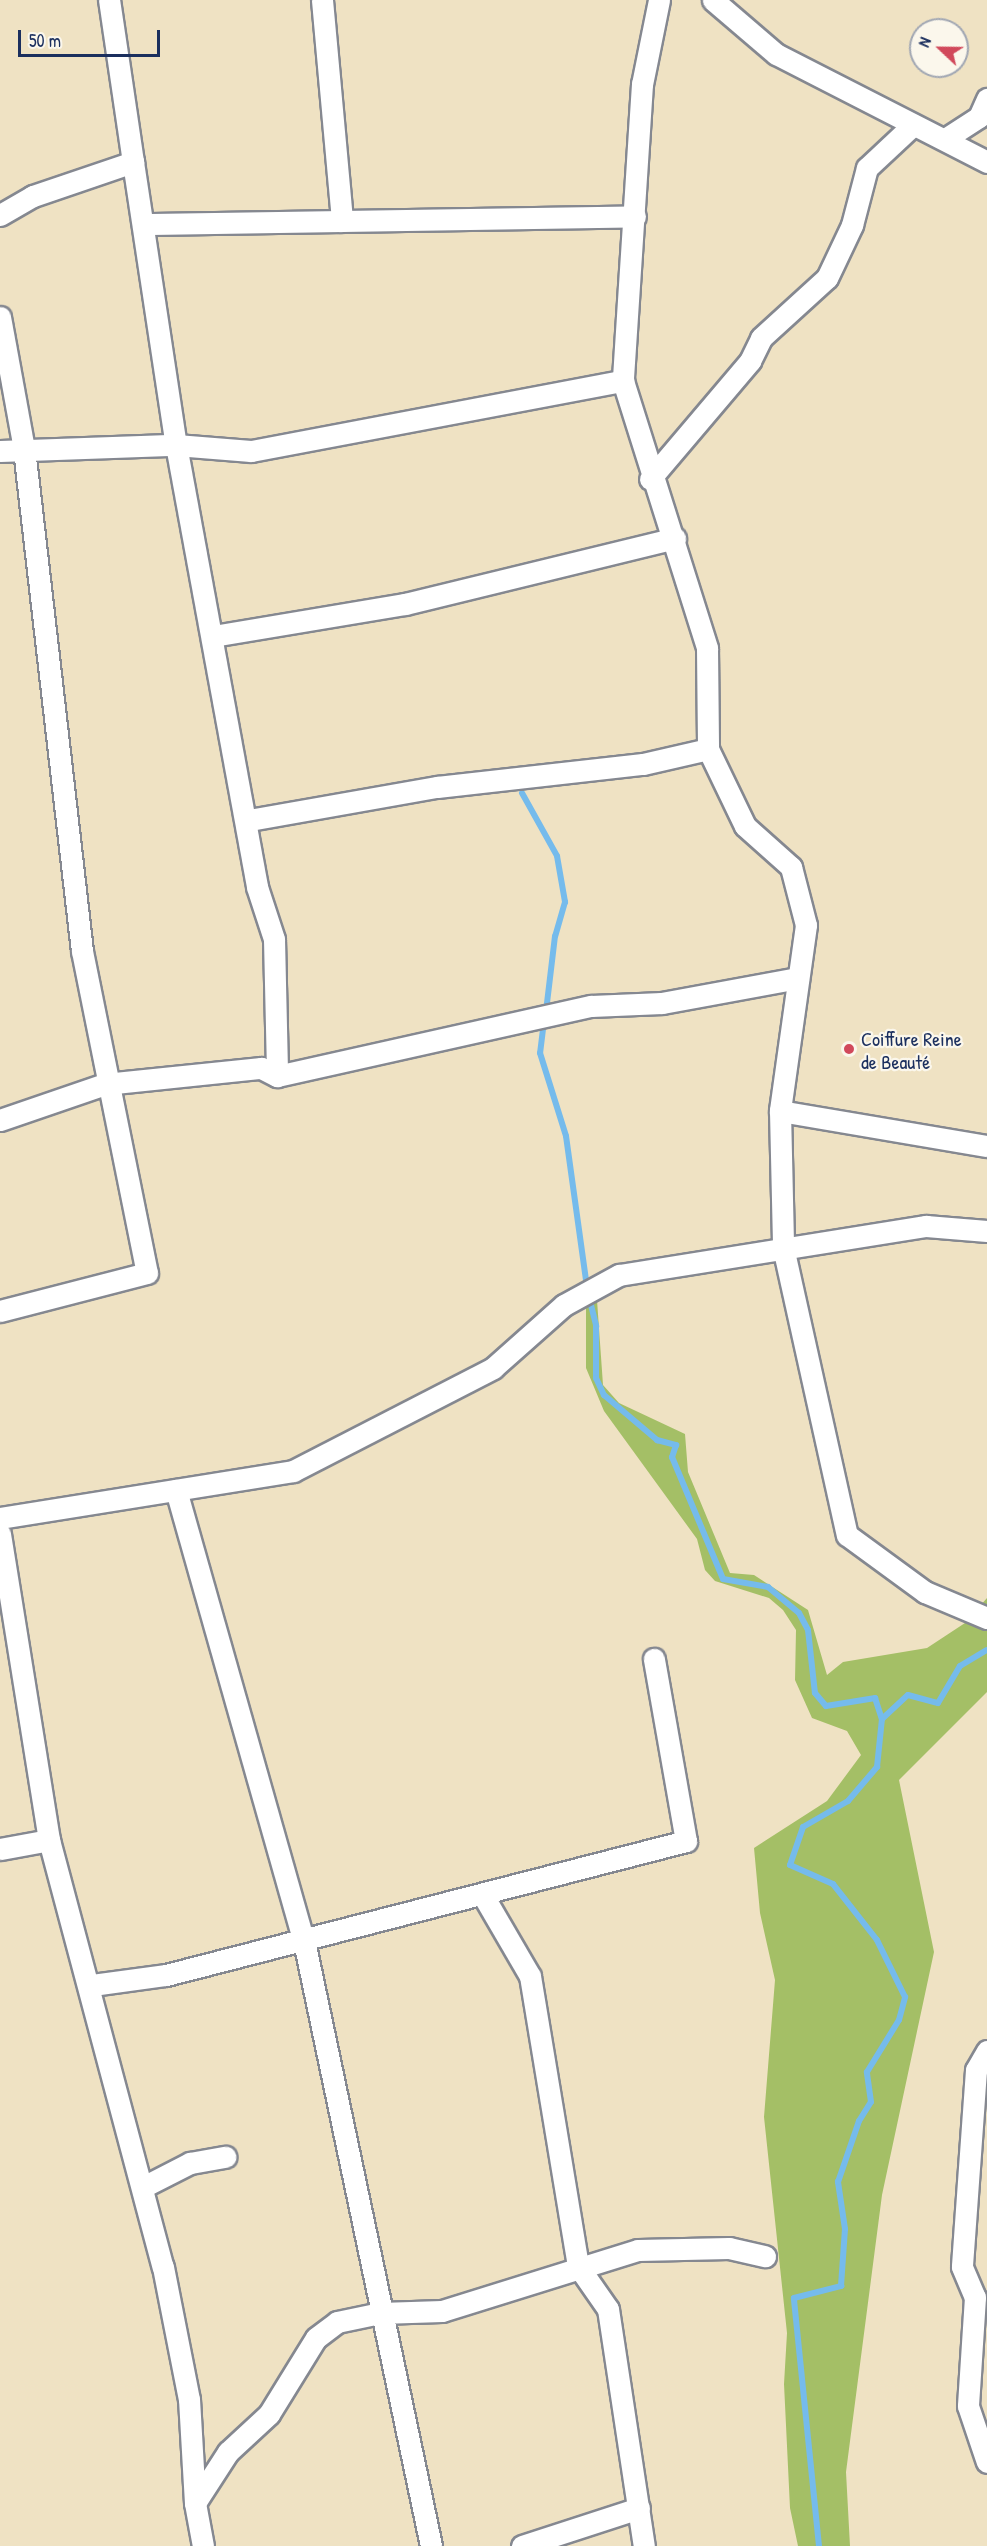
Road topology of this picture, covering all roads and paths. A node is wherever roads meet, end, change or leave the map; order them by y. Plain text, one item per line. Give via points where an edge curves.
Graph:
1 (109, 0) edge
2 (322, 0) edge
3 (659, 0) edge
4 (713, 0) edge
5 (987, 99) edge
6 (913, 125) junction
7 (945, 139) junction
8 (133, 162) junction
9 (987, 162) edge
10 (0, 215) edge
11 (635, 216) junction
12 (342, 221) junction
13 (145, 224) junction
14 (0, 317) edge
15 (623, 381) junction
16 (176, 445) junction
17 (24, 449) junction
18 (0, 451) edge
19 (650, 479) junction
20 (675, 538) junction
21 (213, 636) junction
22 (708, 749) junction
23 (249, 820) junction
24 (798, 978) junction
25 (277, 1076) junction
26 (105, 1084) junction
27 (780, 1111) junction
28 (0, 1119) edge
29 (987, 1146) edge
30 (987, 1231) edge
31 (783, 1247) junction
32 (0, 1311) edge
33 (176, 1490) junction
34 (0, 1518) edge
35 (0, 1534) edge
36 (987, 1618) edge
37 (654, 1659) dead end
38 (49, 1840) junction
39 (0, 1849) edge
40 (484, 1897) junction
41 (304, 1941) junction
42 (92, 1985) junction
43 (987, 2050) edge
44 (225, 2157) dead end
45 (143, 2187) junction
46 (765, 2256) dead end
47 (578, 2266) junction
48 (981, 2298) edge
49 (380, 2313) junction
50 (987, 2462) edge
51 (195, 2503) junction
52 (639, 2508) junction
53 (203, 2546) edge
54 (431, 2546) edge
55 (522, 2546) edge
56 (644, 2546) edge

1 - 8 street
2 - 12 street
3 - 11 street via 642,84
4 - 6 street via 776,54
5 - 7 street via 979,117
6 - 7 street via 933,139
6 - 19 street via 867,168 852,225 827,278 761,338 750,361
7 - 9 street
8 - 10 street via 33,196
8 - 13 street
11 - 12 street
11 - 15 street
12 - 13 street
13 - 16 street
14 - 17 street
15 - 16 street via 251,451
15 - 19 street
16 - 17 street
16 - 21 street
17 - 18 street
17 - 26 street via 82,951
19 - 20 street
20 - 21 street via 405,604
20 - 22 street via 706,648
21 - 23 street
22 - 23 street via 643,764 437,788
22 - 24 street via 745,826 791,867 806,926
23 - 25 street via 257,887 274,939
24 - 25 street via 662,1003 591,1006
24 - 27 street
25 - 26 street via 261,1068
26 - 28 street
26 - 32 street via 147,1273
27 - 29 street
27 - 31 street
30 - 31 street via 926,1226
31 - 33 street via 619,1275 586,1292 493,1368 293,1471
31 - 36 street via 847,1535 925,1592
33 - 34 street
33 - 41 street
35 - 38 street
37 - 40 street via 686,1840
38 - 39 street
38 - 42 street
40 - 41 street
40 - 47 street via 530,1976
41 - 42 street via 166,1976
41 - 49 street
42 - 45 street
43 - 48 street via 976,2070 963,2202 962,2267
44 - 45 street via 190,2163
45 - 51 street via 189,2399
46 - 47 street via 729,2248 638,2250
47 - 49 street via 556,2278 442,2311
47 - 52 street via 608,2309
48 - 50 street via 968,2406
49 - 51 street via 337,2322 316,2338 263,2423 228,2452
49 - 54 street
51 - 53 street
52 - 55 street
52 - 56 street

